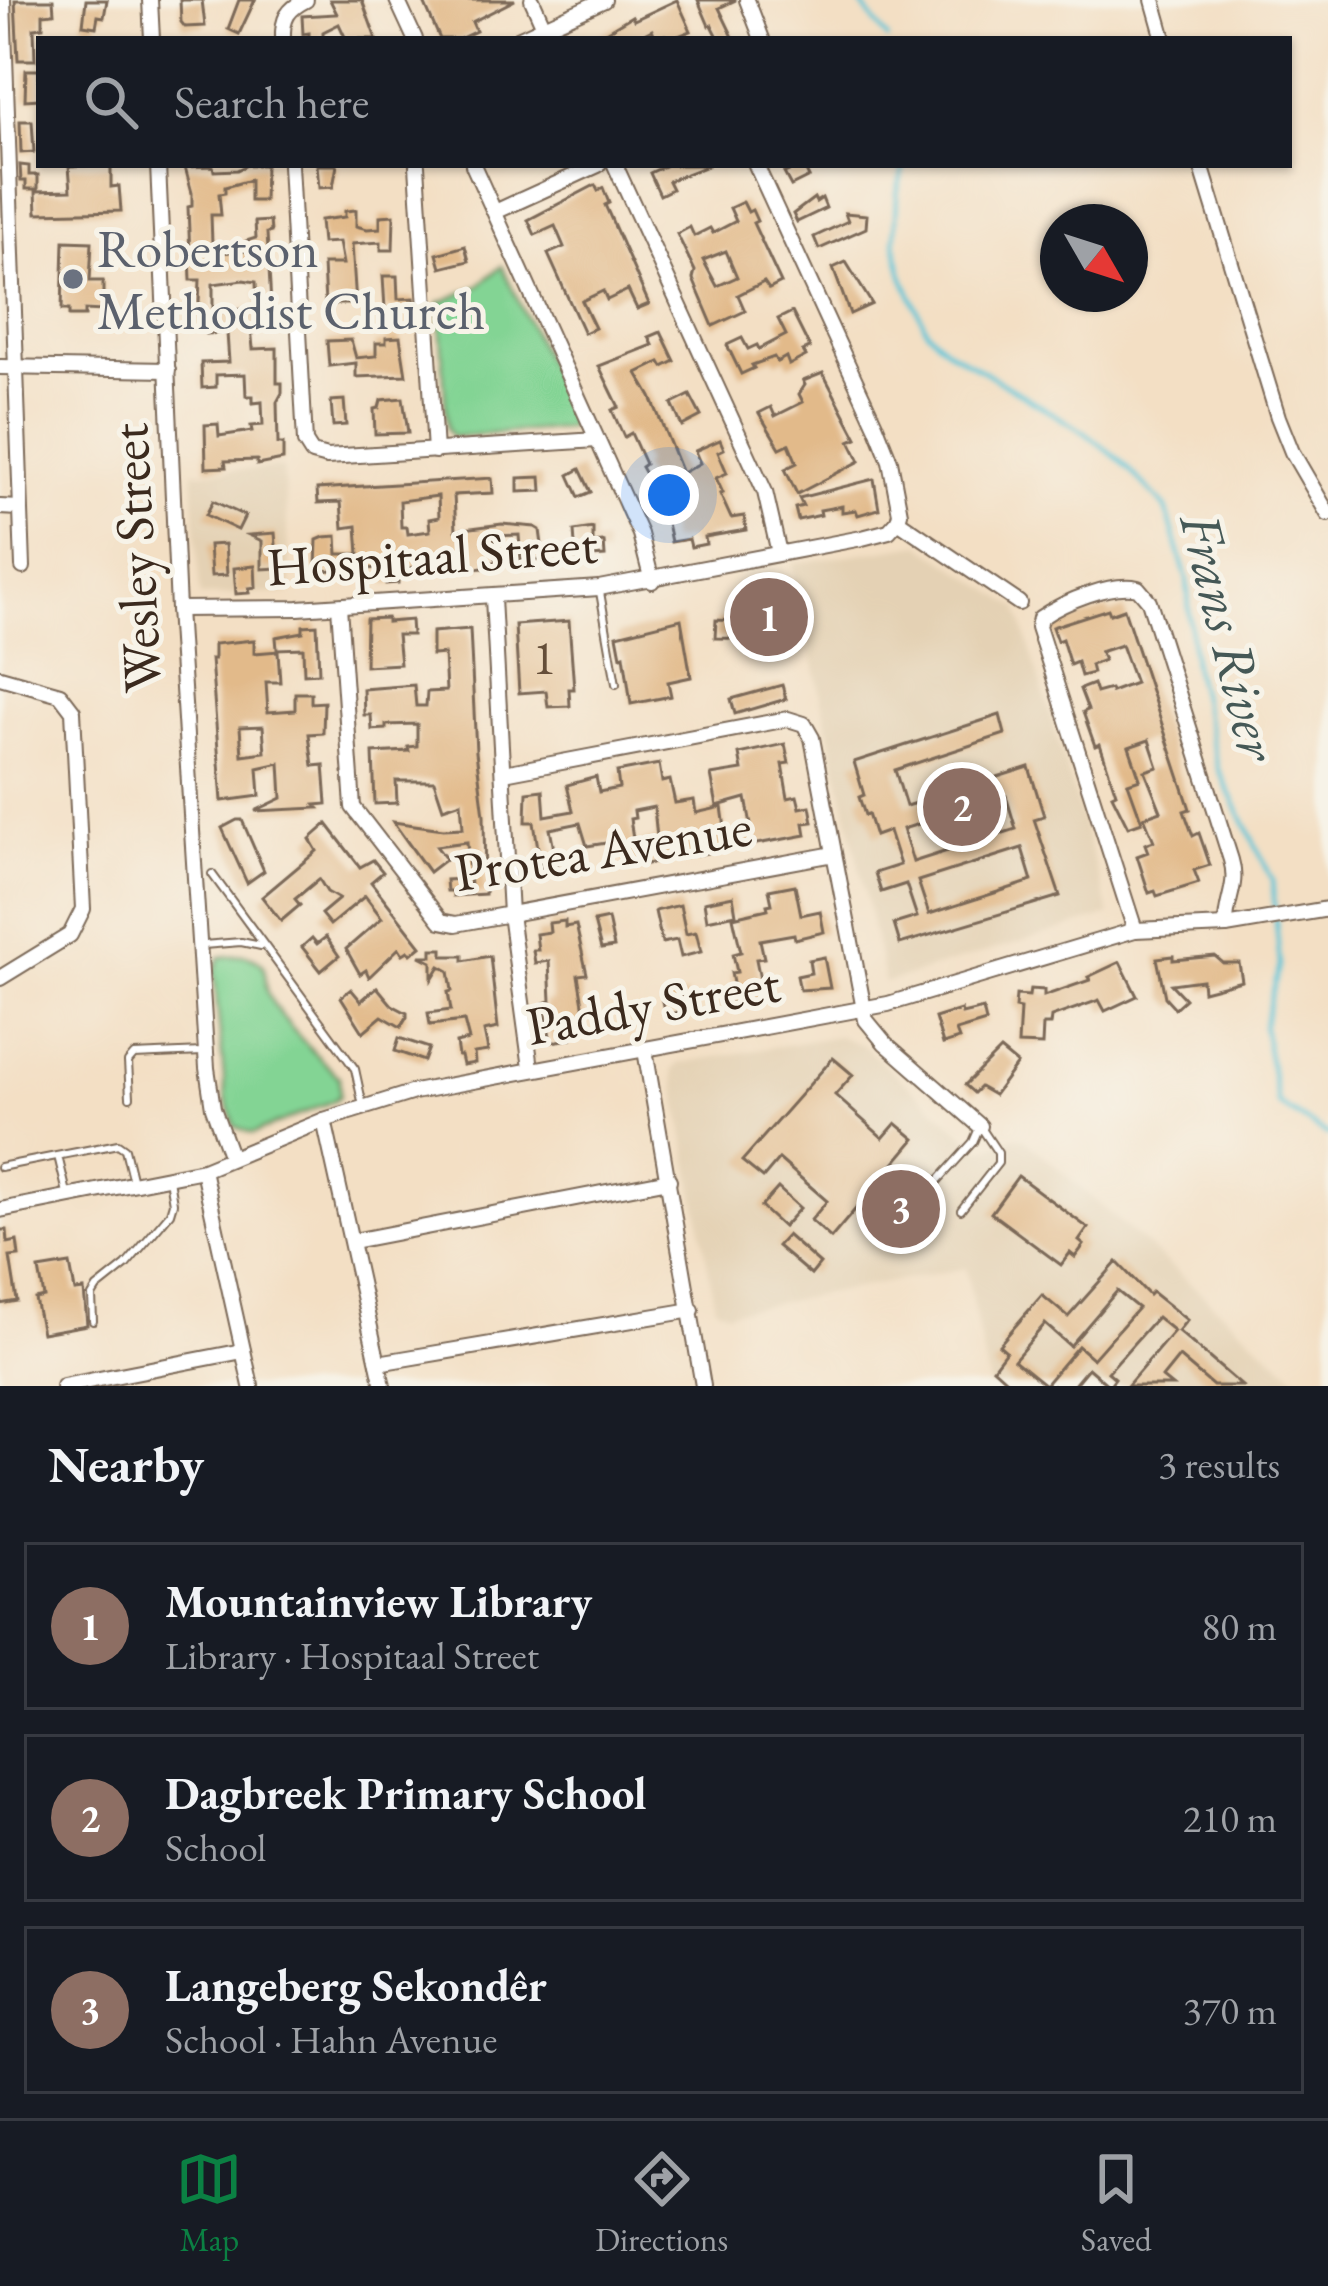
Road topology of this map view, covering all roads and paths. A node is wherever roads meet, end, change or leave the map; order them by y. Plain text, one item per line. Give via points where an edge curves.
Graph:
1 (3, 0) edge
2 (150, 0) edge
3 (306, 0) edge
4 (397, 0) edge
5 (532, 0) edge
6 (604, 0) edge
7 (747, 0) edge
8 (1153, 0) edge
9 (544, 27) junction
10 (152, 36) edge
11 (283, 36) edge
12 (414, 36) edge
13 (524, 36) edge
14 (762, 36) edge
15 (1163, 36) edge
16 (158, 168) edge
17 (290, 168) edge
18 (417, 168) edge
19 (473, 168) edge
20 (591, 168) edge
21 (616, 168) edge
22 (756, 168) edge
23 (1203, 168) edge
24 (495, 212) junction
25 (0, 367) edge
26 (18, 367) junction
27 (168, 370) junction
28 (598, 440) junction
29 (435, 451) junction
30 (0, 507) edge
31 (20, 508) junction
32 (1328, 514) edge
33 (898, 521) junction
34 (779, 553) junction
35 (23, 568) dead end
36 (652, 581) junction
37 (599, 588) junction
38 (493, 598) junction
39 (1019, 603) dead end
40 (339, 606) junction
41 (178, 609) junction
42 (0, 677) edge
43 (616, 684) dead end
44 (504, 773) junction
45 (835, 854) junction
46 (212, 874) dead end
47 (1328, 909) edge
48 (511, 914) junction
49 (1226, 926) junction
50 (1135, 930) junction
51 (200, 946) junction
52 (264, 947) junction
53 (0, 978) edge
54 (864, 1009) junction
55 (645, 1050) junction
56 (206, 1052) junction
57 (531, 1068) junction
58 (130, 1097) dead end
59 (363, 1106) junction
60 (324, 1120) junction
61 (980, 1126) junction
62 (58, 1156) junction
63 (230, 1158) junction
64 (0, 1167) edge
65 (203, 1170) junction
66 (169, 1179) junction
67 (669, 1180) junction
68 (133, 1186) junction
69 (68, 1198) junction
70 (0, 1210) edge
71 (961, 1210) dead end
72 (896, 1227) dead end
73 (353, 1241) junction
74 (692, 1310) junction
75 (93, 1322) dead end
76 (243, 1351) junction
77 (378, 1363) junction
78 (120, 1381) edge
79 (63, 1386) edge
80 (251, 1386) edge
81 (383, 1386) edge
82 (703, 1386) edge

1 - 26 street
2 - 10 street
3 - 11 street via 285,17
4 - 12 street
5 - 9 street
6 - 9 street
7 - 14 street
8 - 15 street
9 - 13 street
16 - 27 street, Wesley Street
17 - 29 street via 305,442 327,457
18 - 29 street
19 - 24 street
20 - 24 street
21 - 34 street via 765,492
22 - 33 street via 890,460
23 - 32 street via 1278,418
24 - 28 street
25 - 26 street
26 - 27 street
26 - 31 street
27 - 41 street, Wesley Street
28 - 29 street
28 - 36 street
30 - 31 street
31 - 35 street
33 - 34 street, Hospitaal Street via 889,531
33 - 39 street
34 - 36 street, Hospitaal Street
36 - 37 street, Hospitaal Street
37 - 38 street, Hospitaal Street
37 - 43 lane
38 - 40 street, Hospitaal Street
38 - 44 street
40 - 41 street, Hospitaal Street
40 - 48 street, Protea Avenue via 358,816 441,921
41 - 51 street, Wesley Street
42 - 53 street via 60,694 73,711 83,909 70,935
44 - 45 street via 797,721 812,738
44 - 48 street
45 - 48 street, Protea Avenue
45 - 54 street
46 - 52 lane
47 - 49 street, Paddy Street
48 - 57 street
49 - 50 street, Paddy Street
49 - 50 street via 1237,877 1232,860 1149,601 1138,588 1122,586 1056,608 1038,627
50 - 54 street, Paddy Street
51 - 52 lane
51 - 56 street, Wesley Street
52 - 59 lane via 355,1069
54 - 55 street, Paddy Street
54 - 61 street via 884,1043
55 - 57 street, Paddy Street
55 - 67 street
56 - 58 lane via 134,1055
56 - 63 street, Wesley Street
57 - 59 street, Paddy Street
59 - 60 street, Paddy Street
60 - 63 street, Paddy Street
60 - 73 street
61 - 71 lane via 998,1163
61 - 72 lane
62 - 64 lane
62 - 68 lane via 118,1144
62 - 69 lane
63 - 65 street, Paddy Street
65 - 66 street, Paddy Street
65 - 76 street
66 - 68 street, Paddy Street
66 - 75 lane via 170,1213 97,1288
67 - 73 street
67 - 74 street
68 - 69 street, Paddy Street
69 - 70 street, Paddy Street
73 - 77 street
74 - 77 street
74 - 82 street
76 - 78 street
76 - 80 street
77 - 81 street
78 - 79 street

